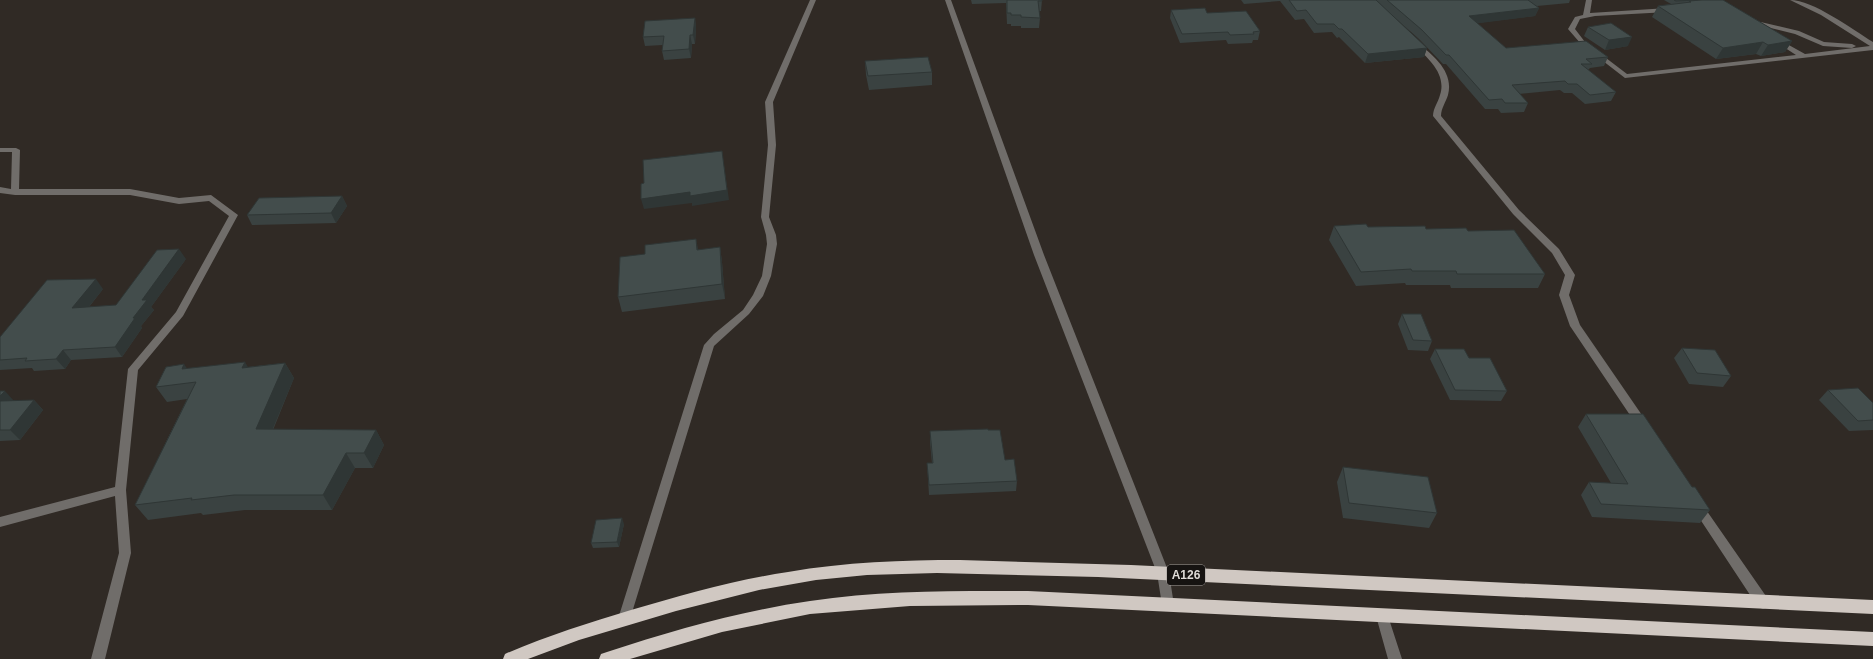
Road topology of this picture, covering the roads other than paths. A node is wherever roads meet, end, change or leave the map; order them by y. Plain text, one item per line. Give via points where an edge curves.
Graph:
1 (813, 0) edge
2 (948, 0) edge
3 (1589, 0) edge
4 (1793, 0) edge
5 (1673, 9) edge
6 (1586, 16) junction
7 (1408, 36) edge
8 (1873, 47) edge
9 (1804, 56) junction
10 (0, 150) edge
11 (0, 190) edge
12 (15, 192) junction
13 (1647, 432) edge
14 (120, 490) junction
15 (1691, 498) edge
16 (0, 522) edge
17 (1163, 573) junction
18 (1763, 603) junction
19 (1168, 605) junction
20 (1873, 607) edge
21 (1382, 616) junction
22 (624, 619) junction
23 (1873, 639) edge
24 (98, 659) edge
25 (511, 659) edge
26 (607, 659) edge
27 (1395, 659) edge

1 - 22 street via 769,102 772,145 765,217 771,234 771,251 765,281 756,300 746,312 709,345
2 - 17 street via 1039,255
3 - 6 street
4 - 8 street via 1823,14
5 - 6 street
6 - 9 street via 1577,18 1571,29 1583,43 1625,76
7 - 13 street via 1436,63 1447,84 1436,116 1516,212 1556,251 1570,275 1564,295 1575,326
8 - 9 street
8 - 9 street via 1823,44 1798,32 1746,21
10 - 12 street via 16,150
11 - 12 street
12 - 14 street via 130,192 178,201 211,198 234,216 180,314 133,369
14 - 16 street
14 - 24 street via 125,552
15 - 18 street
17 - 18 highway, A126
17 - 19 street
17 - 22 highway, A126 via 973,566 842,571 783,579 694,599
18 - 20 highway, A126
19 - 21 highway
19 - 26 highway via 1028,598 897,600 839,604 774,614 710,628
21 - 23 highway
21 - 27 street
22 - 25 highway, A126

